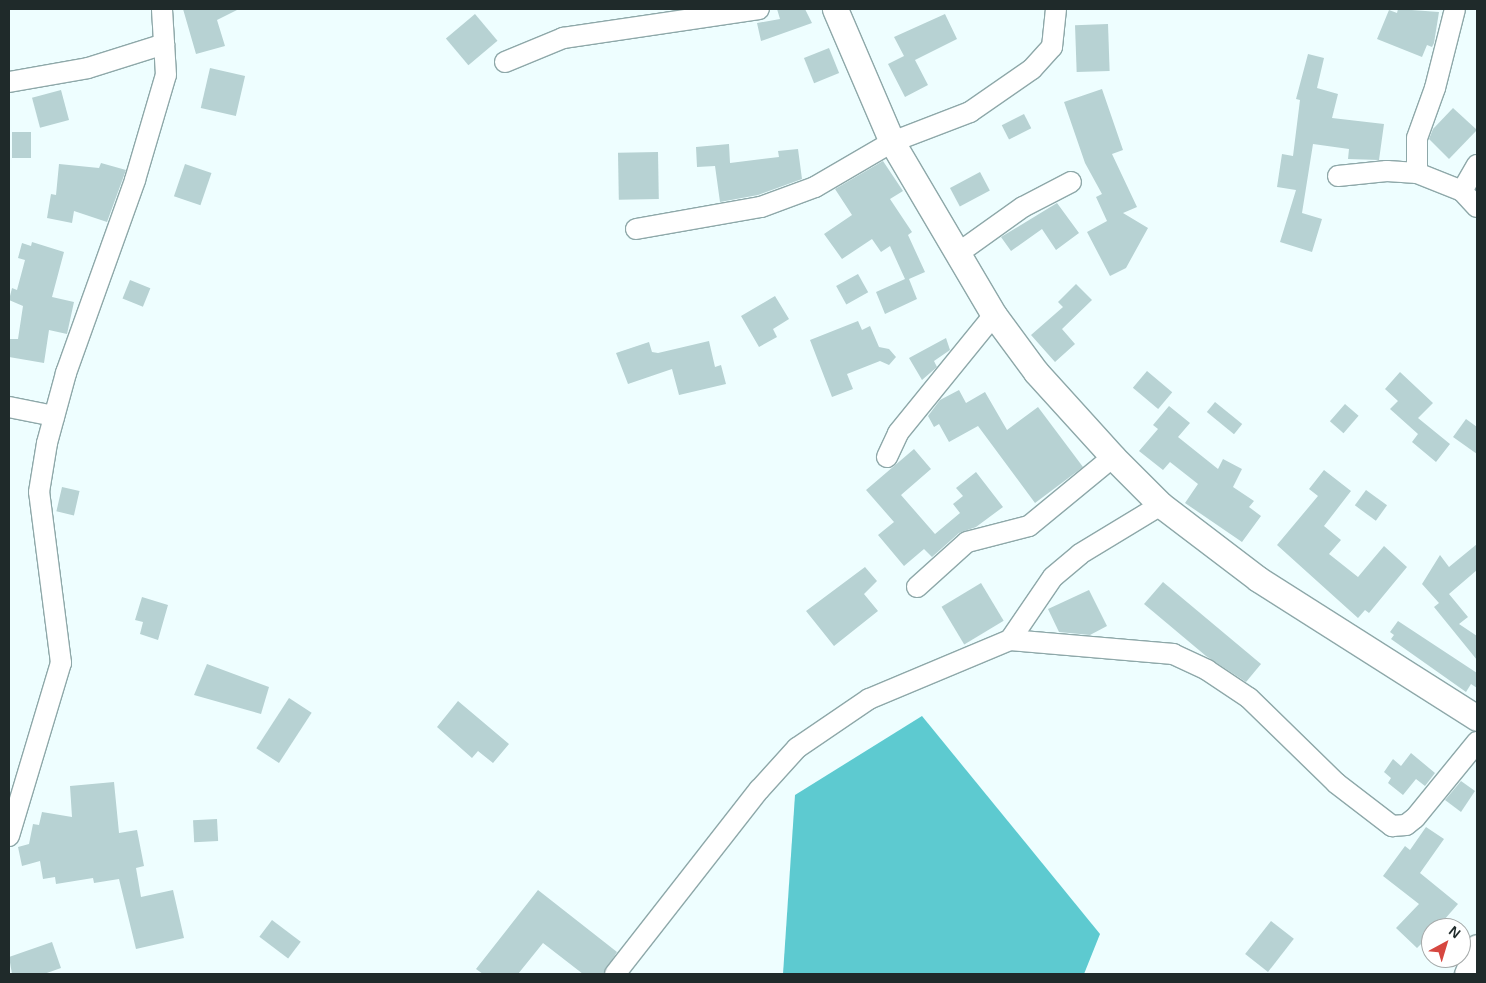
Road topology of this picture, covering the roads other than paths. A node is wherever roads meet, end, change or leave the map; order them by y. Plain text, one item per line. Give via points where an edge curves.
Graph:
1 (162, 9) edge
2 (759, 9) edge
3 (835, 9) edge
4 (1056, 9) edge
5 (1455, 9) edge
6 (164, 44) junction
7 (505, 62) dead end
8 (9, 82) edge
9 (892, 142) junction
10 (1477, 165) edge
11 (1417, 172) junction
12 (1338, 176) dead end
13 (1070, 182) dead end
14 (1462, 191) junction
15 (1477, 207) edge
16 (636, 229) dead end
17 (957, 254) junction
18 (994, 315) junction
19 (9, 408) edge
20 (54, 416) junction
21 (886, 457) dead end
22 (1113, 457) junction
23 (1161, 505) junction
24 (917, 587) dead end
25 (1010, 640) junction
26 (1477, 718) edge
27 (1477, 742) edge
28 (9, 836) edge
29 (1477, 945) edge
30 (615, 974) edge
31 (1465, 974) edge

1 - 6 street
2 - 7 street via 563,38
3 - 9 main road
4 - 9 street via 1052,47 1032,69 970,112
5 - 11 street via 1435,88 1417,138
6 - 8 street via 88,68
6 - 20 street via 166,75 138,171
9 - 16 street via 815,187 761,207
9 - 17 main road
10 - 14 street
11 - 12 street via 1387,170
11 - 14 street
13 - 17 street via 1023,207
14 - 15 street
17 - 18 main road
18 - 21 street via 898,433
18 - 22 main road via 1036,372
19 - 20 street
20 - 28 street via 39,492 61,663
22 - 23 main road
22 - 24 street via 1029,526 967,542
23 - 25 street via 1080,554 1053,577
23 - 26 main road via 1258,579
25 - 27 street via 1173,654 1208,670 1249,698 1336,784 1392,826 1406,825 1415,818
25 - 30 street via 869,699 797,748 759,790
29 - 31 street

